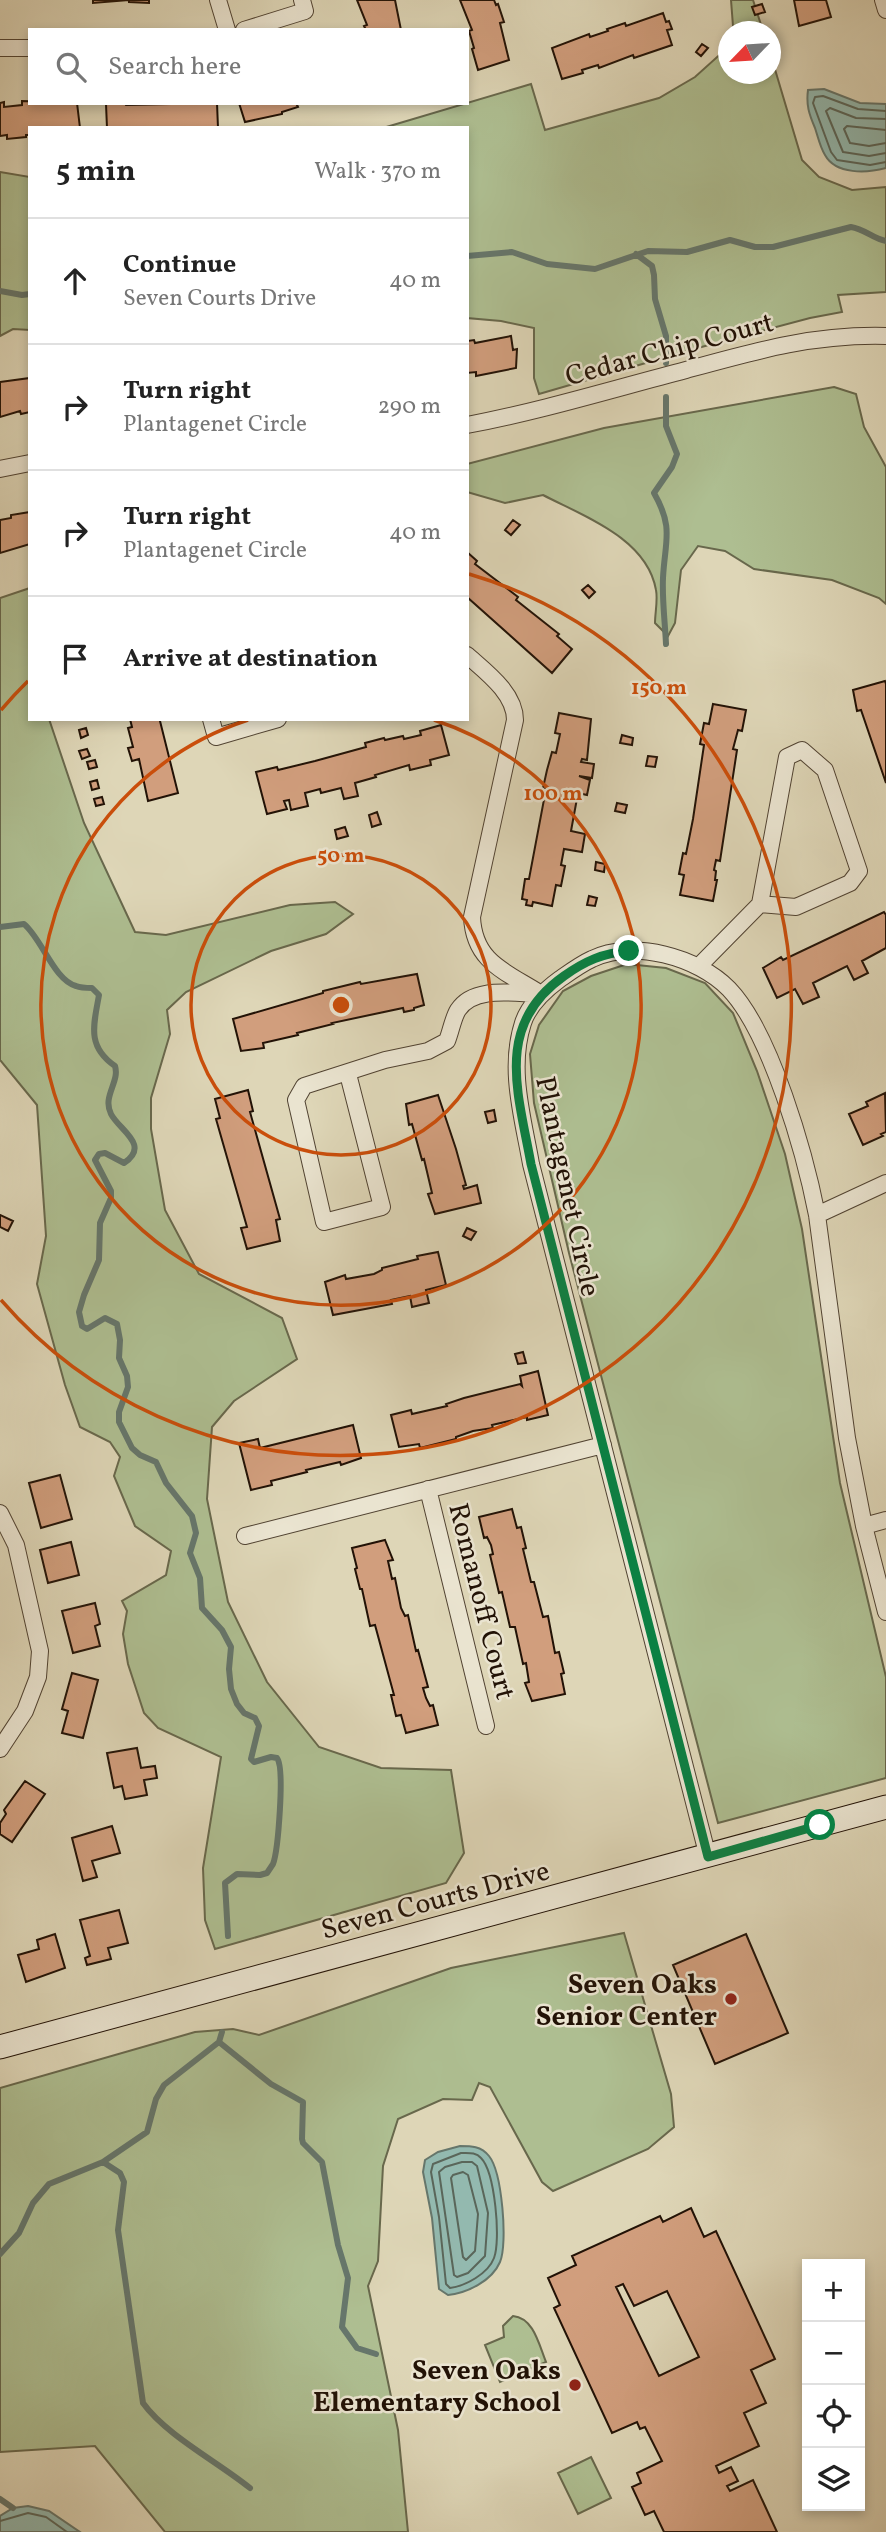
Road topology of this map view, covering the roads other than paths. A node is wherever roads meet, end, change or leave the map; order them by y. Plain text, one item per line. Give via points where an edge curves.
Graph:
1 (218, 0) edge
2 (302, 0) edge
3 (883, 0) edge
4 (886, 10) edge
5 (226, 28) edge
6 (251, 28) edge
7 (0, 47) edge
8 (28, 48) edge
9 (886, 335) edge
10 (469, 425) edge
11 (28, 463) edge
12 (0, 469) edge
13 (470, 660) edge
14 (212, 721) edge
15 (271, 721) edge
16 (760, 904) junction
17 (699, 966) junction
18 (541, 994) junction
19 (348, 1074) junction
20 (886, 1183) edge
21 (817, 1215) junction
22 (603, 1445) junction
23 (428, 1489) junction
24 (0, 1513) edge
25 (886, 1520) edge
26 (864, 1526) junction
27 (245, 1536) dead end
28 (886, 1612) edge
29 (486, 1726) dead end
30 (0, 1749) edge
31 (886, 1807) edge
32 (708, 1857) junction
33 (0, 2047) edge

1 - 5 street
2 - 6 street via 306,11
3 - 4 street
7 - 8 street
9 - 10 street, Cedar Chip Court via 825,337 783,345
11 - 12 street
13 - 18 street via 501,688 515,709 472,917 472,936 492,962
14 - 15 street via 216,737
16 - 16 street via 796,907 850,884 859,871 825,770 802,750 787,757
16 - 17 street
17 - 18 street, Plantagenet Circle via 646,952 611,953 592,958
17 - 21 street, Plantagenet Circle via 728,988 755,1028 783,1095
18 - 19 street via 480,994 458,1010 447,1041
18 - 22 street, Plantagenet Circle via 524,1020 517,1079 531,1164
19 - 19 street via 304,1086 296,1100 324,1222 382,1207
20 - 21 street
21 - 26 street, Plantagenet Circle
22 - 23 street, Romanoff Court
22 - 32 street, Plantagenet Circle
23 - 27 street, Romanoff Court
23 - 29 street, Romanoff Court
24 - 30 street via 16,1545 40,1651 38,1677 25,1712
25 - 26 street
26 - 28 street, Plantagenet Circle
31 - 32 street, Seven Courts Drive
32 - 33 street, Seven Courts Drive

